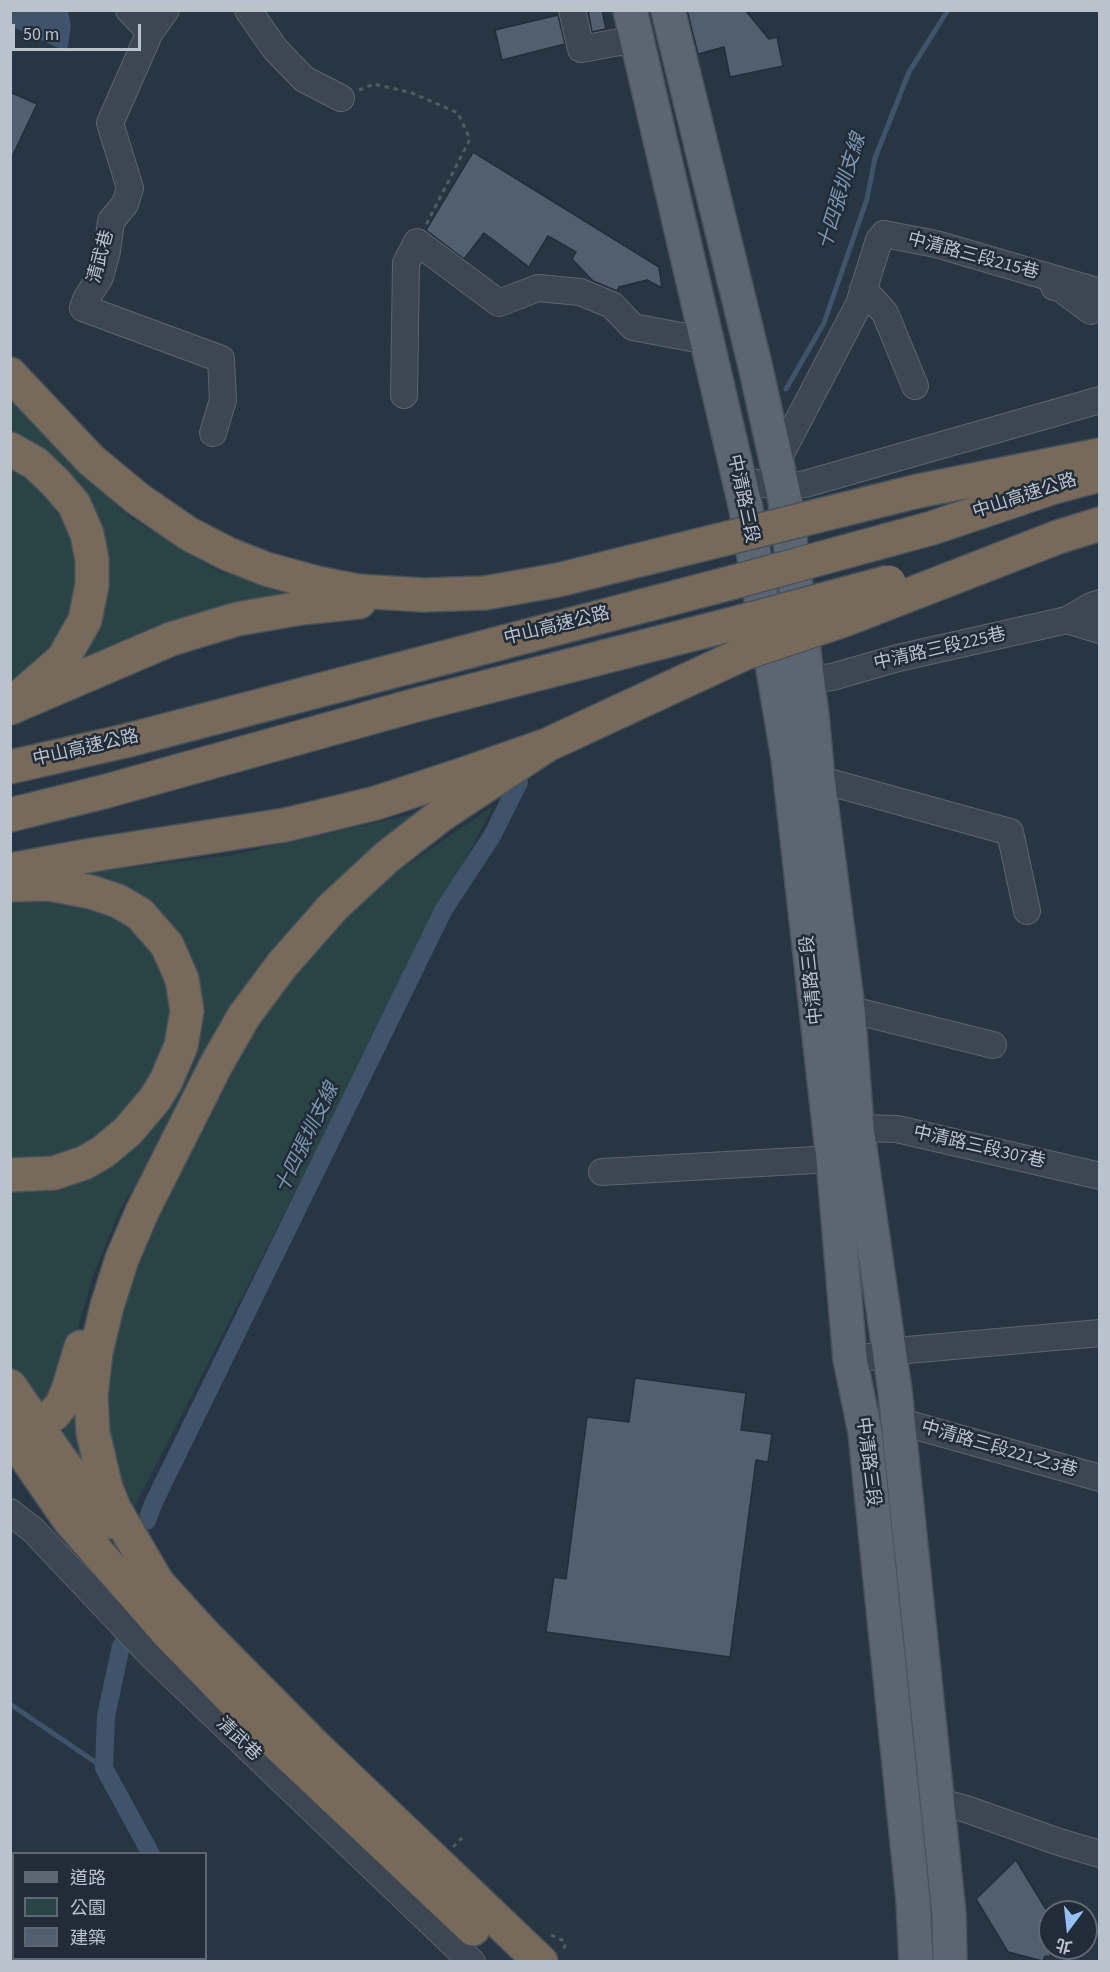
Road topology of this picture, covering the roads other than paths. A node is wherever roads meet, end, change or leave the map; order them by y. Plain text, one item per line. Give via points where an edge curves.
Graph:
1 (129, 10) edge
2 (166, 10) edge
3 (248, 10) edge
4 (572, 10) edge
5 (630, 10) edge
6 (669, 10) edge
7 (150, 32) junction
8 (640, 53) junction
9 (341, 98) road end
10 (863, 290) junction
11 (1095, 301) edge
12 (706, 340) junction
13 (10, 374) edge
14 (915, 386) dead end
15 (404, 395) dead end
16 (1100, 400) edge
17 (213, 433) dead end
18 (10, 449) edge
19 (1100, 455) edge
20 (1100, 474) edge
21 (779, 475) junction
22 (739, 480) junction
23 (1100, 524) edge
24 (423, 595) junction
25 (1100, 603) edge
26 (1067, 620) junction
27 (1100, 630) edge
28 (743, 638) junction
29 (792, 682) junction
30 (10, 702) edge
31 (10, 708) edge
32 (547, 745) junction
33 (10, 767) edge
34 (818, 779) junction
35 (10, 814) edge
36 (10, 870) edge
37 (10, 885) edge
38 (1027, 911) dead end
39 (848, 1009) junction
40 (993, 1045) dead end
41 (857, 1128) junction
42 (172, 1149) junction
43 (833, 1159) junction
44 (602, 1172) dead end
45 (10, 1174) edge
46 (1100, 1176) edge
47 (1100, 1333) edge
48 (890, 1355) junction
49 (850, 1359) junction
50 (10, 1386) edge
51 (898, 1421) junction
52 (18, 1443) edge
53 (1100, 1478) edge
54 (10, 1512) edge
55 (160, 1587) junction
56 (937, 1802) junction
57 (1100, 1854) edge
58 (472, 1962) edge
59 (508, 1962) edge
60 (540, 1962) edge
61 (916, 1962) edge
62 (950, 1962) edge

1 - 7 street
2 - 7 street, 清武巷
3 - 9 street via 275,49 304,79
4 - 8 street via 581,49 625,41
5 - 8 main road, 中清路三段
6 - 21 main road, 中清路三段
7 - 17 street, 清武巷 via 110,123 130,188 125,204 111,221 100,277 83,308 222,359 223,400
8 - 12 main road, 中清路三段
10 - 11 street, 中清路三段215巷 via 884,234 936,244
10 - 14 street via 885,313
10 - 21 street, 中清路三段215巷
12 - 15 street via 633,327 612,306 580,292 538,288 499,303 417,242 406,263
12 - 22 main road, 中清路三段
13 - 24 highway via 90,460 189,534 228,554 317,583 357,591
16 - 21 street via 805,484
18 - 30 highway via 34,463 74,504 87,534 92,560 85,620 63,659 30,690
19 - 24 highway, bridge via 918,491 558,580 485,592
20 - 33 highway, 中山高速公路, bridge via 932,528 734,582 125,741
21 - 22 street
21 - 29 main road, 中清路三段
22 - 29 main road, 中清路三段
23 - 28 highway, bridge
24 - 31 highway via 237,619 171,639
25 - 26 street, 中清路三段225巷
26 - 27 street
26 - 29 street, 中清路三段225巷 via 832,677
28 - 32 highway
28 - 35 highway via 416,705
29 - 34 main road, 中清路三段
29 - 43 main road, 中清路三段 via 788,758
32 - 36 highway via 376,803 285,825
32 - 42 highway via 441,815 387,856 333,907 282,965 244,1017
34 - 38 street via 1010,832
34 - 39 main road, 中清路三段
37 - 45 highway via 49,884 91,892 118,901 140,915 167,945 182,980 187,1011 181,1046 166,1081 128,1131 84,1163 54,1173
39 - 40 street
39 - 41 main road, 中清路三段
41 - 46 street, 中清路三段307巷 via 897,1129
41 - 48 main road, 中清路三段
42 - 52 highway via 115,1242 62,1404
42 - 55 highway via 119,1268 96,1352 91,1395 93,1432 106,1488
43 - 44 street
43 - 49 main road, 中清路三段
47 - 48 street via 896,1351
48 - 49 street
48 - 51 main road, 中清路三段
49 - 61 main road, 中清路三段 via 865,1432
50 - 52 highway
51 - 53 street, 中清路三段221之3巷
51 - 56 main road, 中清路三段
52 - 55 highway via 103,1516
52 - 59 highway via 70,1521 166,1632
54 - 58 street, 清武巷 via 33,1530 152,1656
55 - 60 highway via 318,1749
56 - 57 street
56 - 62 main road, 中清路三段

